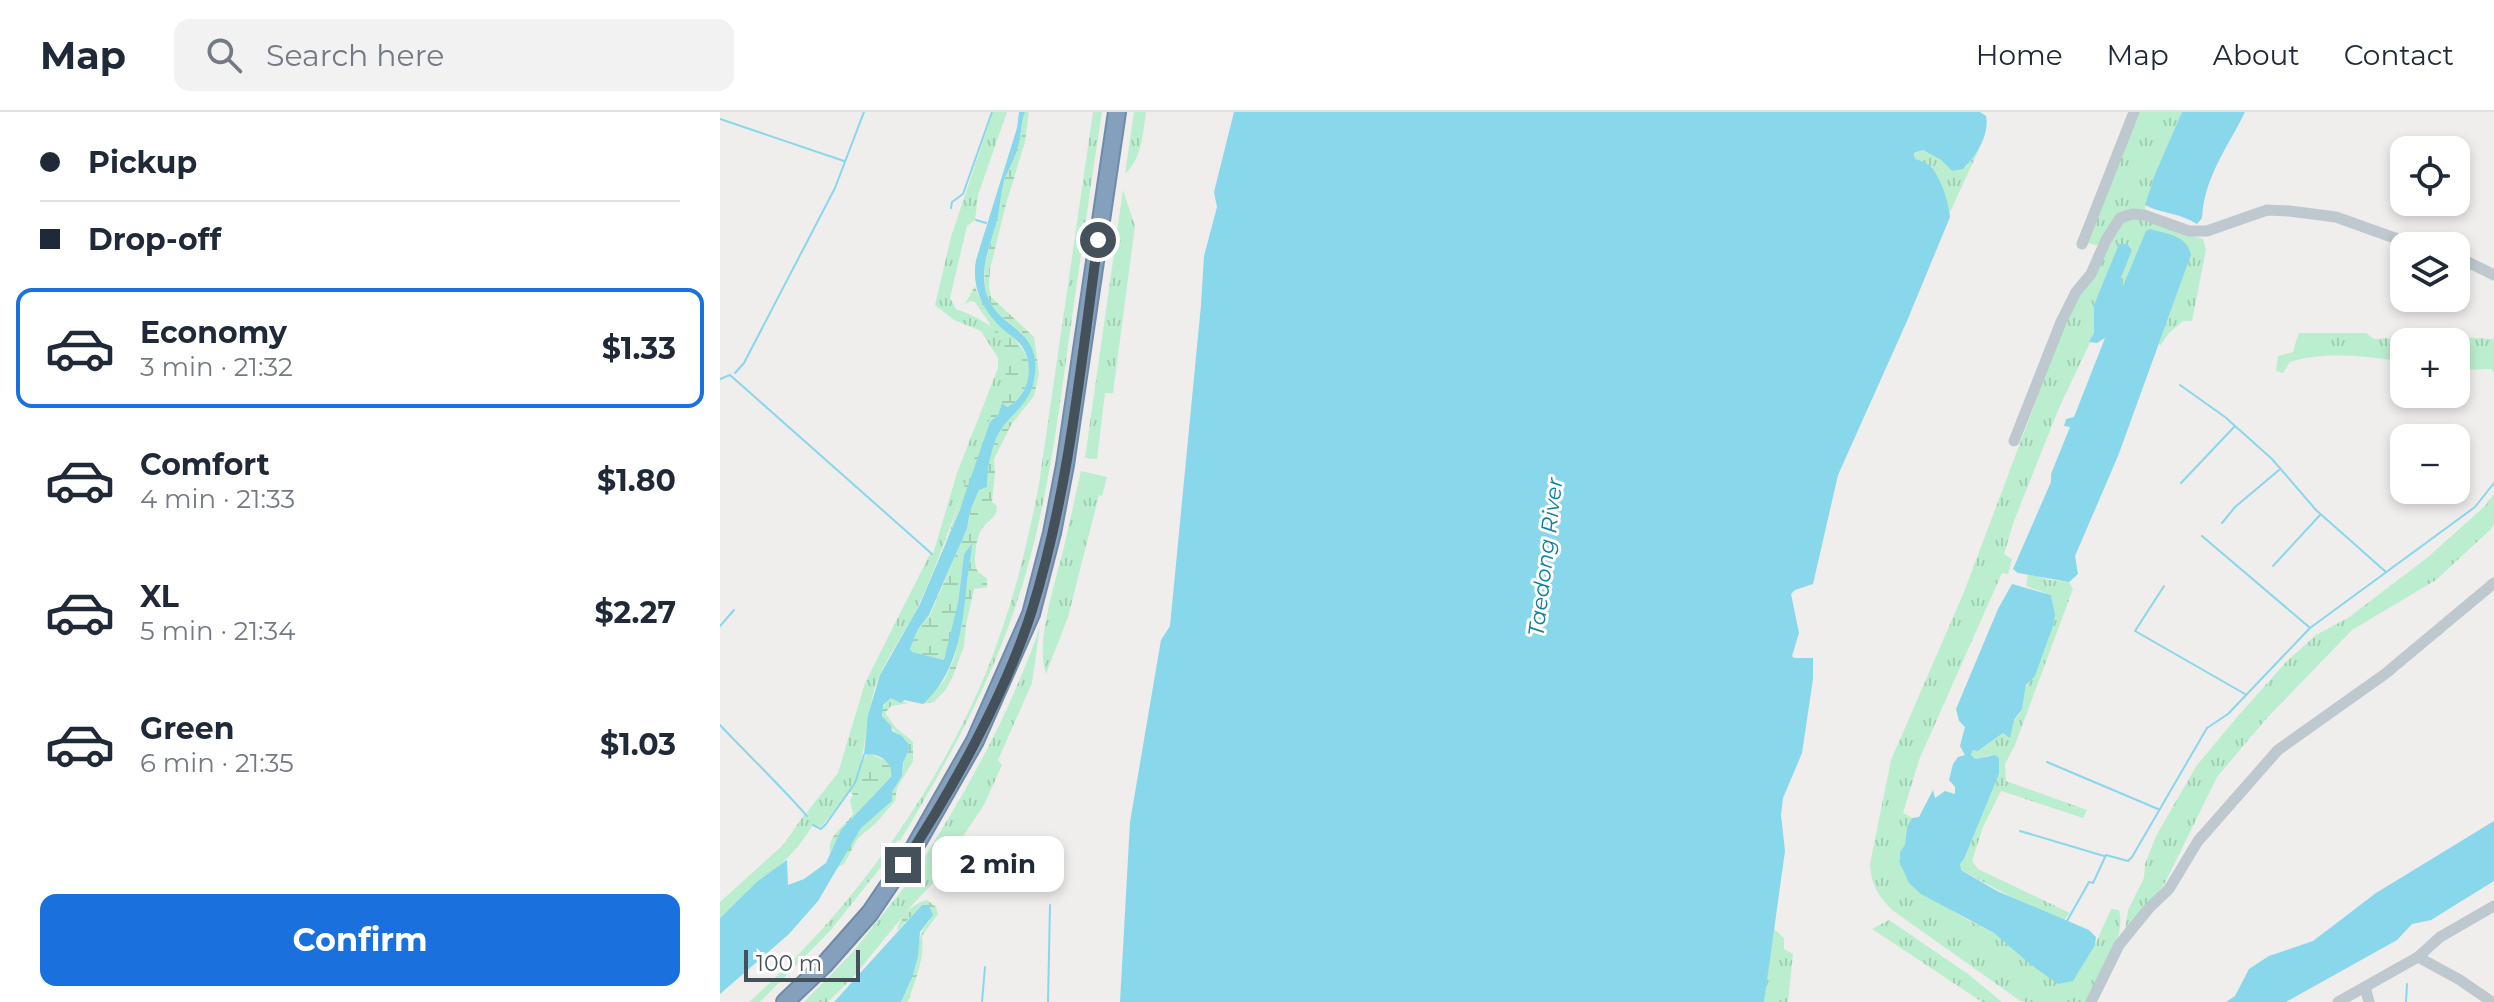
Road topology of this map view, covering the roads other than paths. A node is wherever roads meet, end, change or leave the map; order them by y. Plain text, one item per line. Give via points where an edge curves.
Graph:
1 (1117, 112) edge
2 (2134, 112) edge
3 (2390, 236) edge
4 (2082, 244) dead end
5 (2470, 263) edge
6 (2494, 275) edge
7 (2014, 441) dead end
8 (2494, 583) edge
9 (2494, 906) edge
10 (2418, 957) junction
11 (2365, 987) junction
12 (785, 1002) edge
13 (2091, 1002) edge
14 (2338, 1002) edge
15 (2369, 1002) edge
16 (2492, 1002) edge

1 - 12 highway via 1067,454 1031,614 975,741 914,848 870,913
2 - 4 street
3 - 7 street via 2336,217 2289,211 2267,210 2207,231 2189,231 2144,215 2120,218 2061,322
5 - 6 street
8 - 13 street via 2385,674 2278,750 2198,841 2169,889 2119,945
9 - 10 street via 2440,937
10 - 11 street
10 - 16 street
11 - 14 street
11 - 15 street

